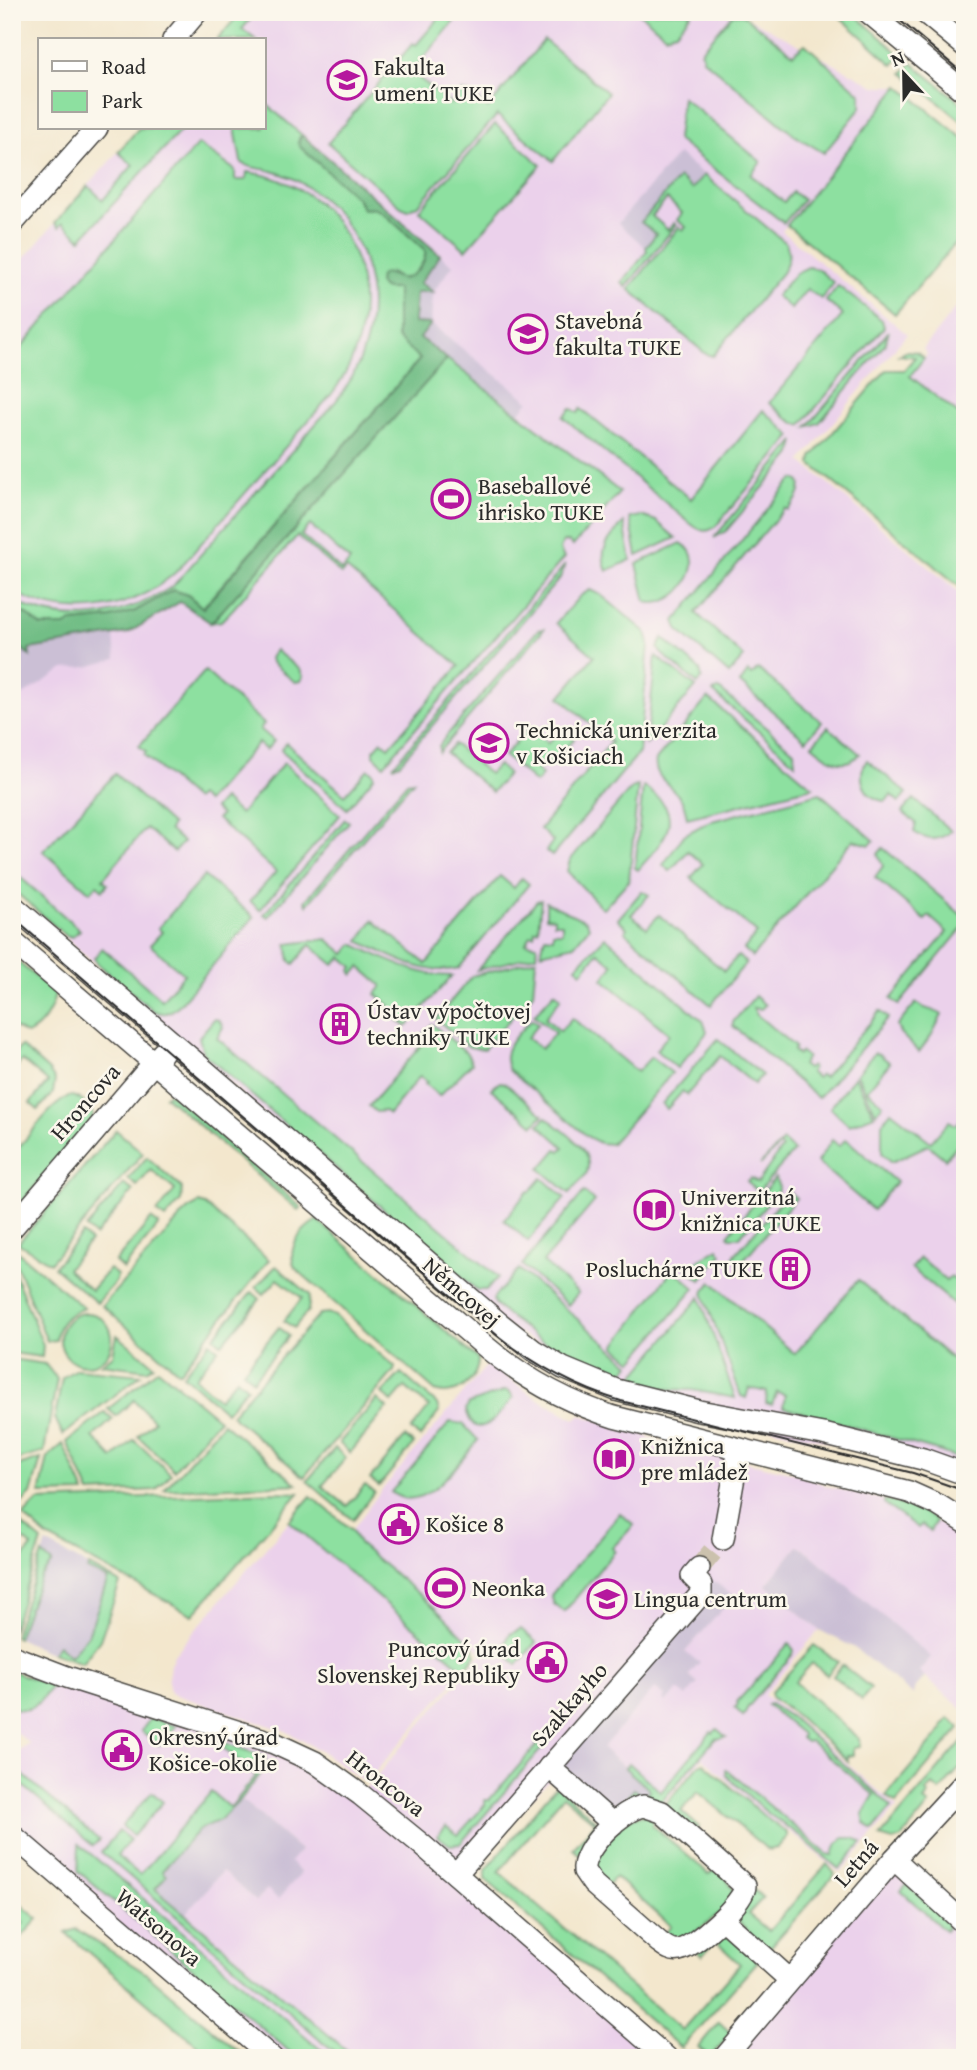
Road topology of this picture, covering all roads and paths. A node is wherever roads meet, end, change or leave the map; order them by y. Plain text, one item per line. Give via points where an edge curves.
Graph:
1 (197, 12) edge
2 (868, 12) edge
3 (916, 12) edge
4 (924, 12) edge
5 (896, 35) junction
6 (175, 38) edge
7 (965, 46) edge
8 (965, 92) edge
9 (95, 130) edge
10 (16, 214) edge
11 (12, 905) edge
12 (12, 941) edge
13 (171, 1042) junction
14 (154, 1062) junction
15 (12, 1228) edge
16 (739, 1449) junction
17 (965, 1474) edge
18 (965, 1522) edge
19 (723, 1539) tunnel mouth
20 (699, 1568) tunnel mouth
21 (12, 1656) edge
22 (549, 1767) junction
23 (965, 1782) edge
24 (613, 1825) junction
25 (12, 1835) edge
26 (894, 1859) junction
27 (456, 1874) junction
28 (722, 1919) junction
29 (965, 1924) edge
30 (789, 1979) junction
31 (272, 2058) edge
32 (667, 2058) edge
33 (724, 2058) edge

1 - 6 street
2 - 5 street
3 - 5 street
4 - 7 street
5 - 8 street
9 - 10 street
11 - 13 street, Němcovej
12 - 14 street, Němcovej
13 - 14 street, Hroncova
13 - 17 street, Němcovej via 517,1339 563,1368 639,1397 823,1434
14 - 15 street, Hroncova
14 - 16 street, Němcovej via 522,1375 566,1401 600,1413
16 - 18 street, Němcovej via 909,1492
16 - 19 street
20 - 22 street, Szakkayho via 692,1576 701,1585 701,1594
21 - 27 street, Hroncova via 294,1751 341,1779
22 - 24 street
22 - 27 street, Szakkayho
23 - 26 street, Letná
24 - 28 street via 634,1808 662,1812 743,1883 745,1893
24 - 28 street via 586,1857 584,1871 659,1942 670,1950 681,1950
25 - 31 street, Watsonova
26 - 29 street
26 - 30 street, Letná
27 - 32 street, Hroncova
28 - 30 street
30 - 33 street, Letná

